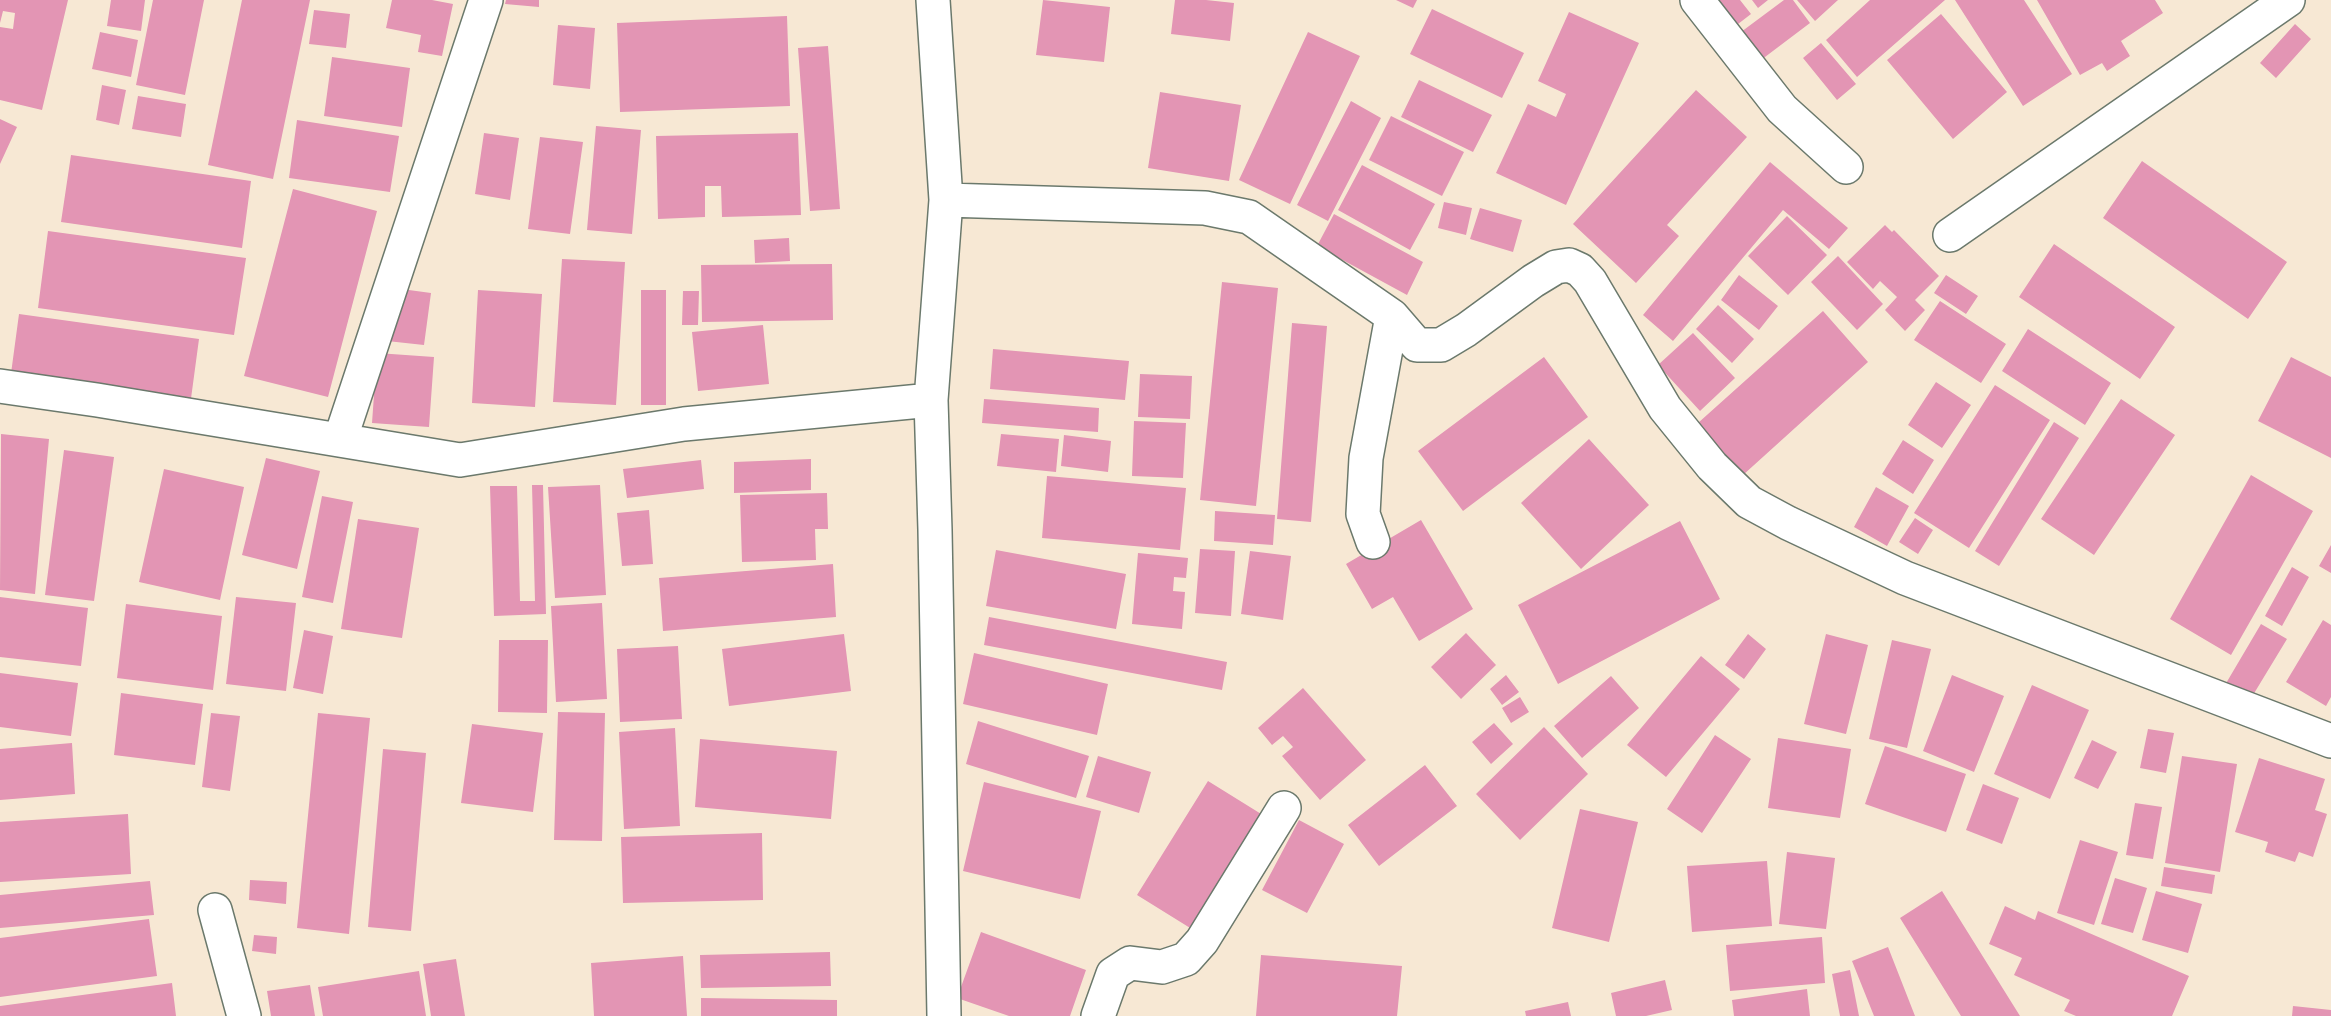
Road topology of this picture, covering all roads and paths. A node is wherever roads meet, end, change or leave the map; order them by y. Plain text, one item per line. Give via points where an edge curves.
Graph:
1 (486, 0) edge
2 (933, 0) edge
3 (1698, 0) edge
4 (2288, 0) edge
5 (1846, 167) dead end
6 (946, 200) junction
7 (1950, 235) dead end
8 (1392, 316) junction
9 (0, 386) edge
10 (931, 400) junction
11 (340, 440) junction
12 (1372, 542) dead end
13 (2331, 741) edge
14 (1284, 808) dead end
15 (215, 910) dead end
16 (244, 1016) edge
17 (944, 1016) edge
18 (1098, 1016) edge

1 - 11 street
2 - 6 street
3 - 5 street via 1782,110
4 - 7 street
6 - 8 street via 1205,208 1249,217
6 - 10 street
8 - 12 street via 1366,458 1363,514
8 - 13 street via 1417,345 1441,345 1556,267 1569,265 1590,281 1665,408 1712,466 1749,502 1905,578
9 - 11 street
10 - 11 street via 684,424 460,460
10 - 17 street
14 - 18 street via 1202,941 1186,958 1161,967 1130,963 1113,974
15 - 16 street

